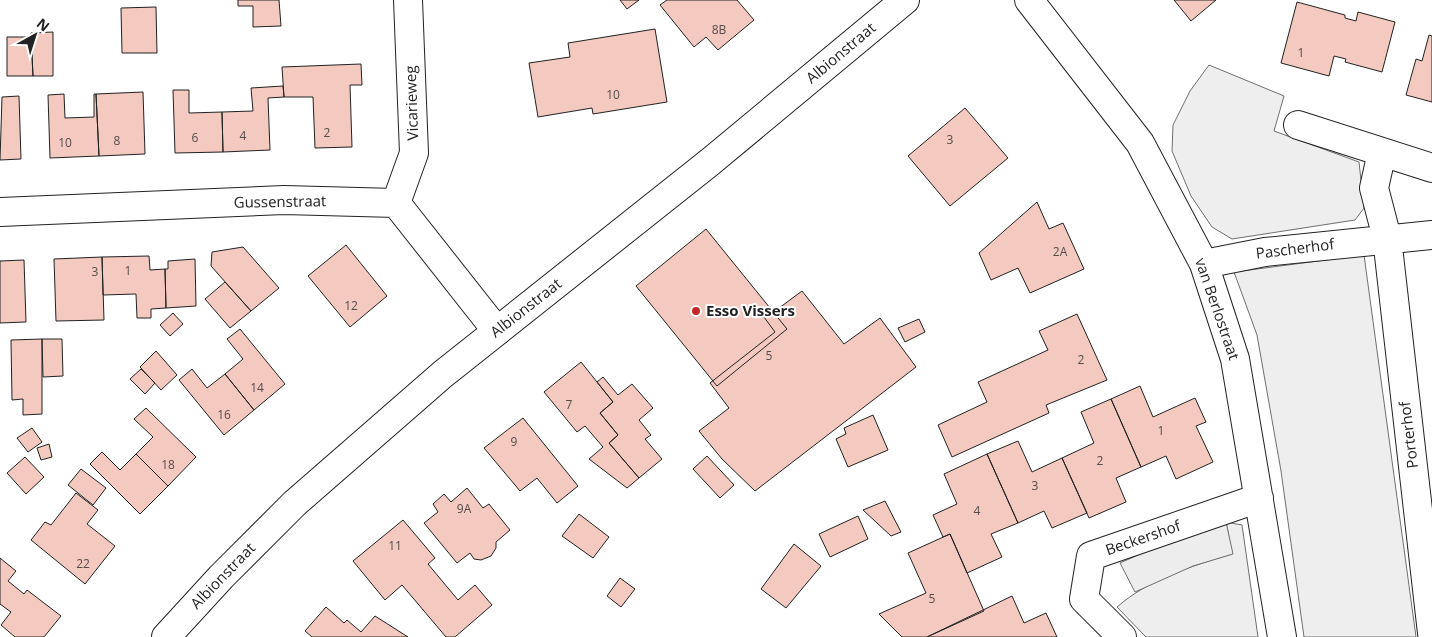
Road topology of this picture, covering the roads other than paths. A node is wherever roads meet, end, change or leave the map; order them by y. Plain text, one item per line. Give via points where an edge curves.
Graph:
1 (408, 0) edge
2 (905, 0) edge
3 (1029, 0) edge
4 (1298, 125) dead end
5 (1382, 152) junction
6 (1432, 168) edge
7 (396, 203) junction
8 (0, 212) edge
9 (1432, 235) edge
10 (1387, 238) junction
11 (1204, 264) junction
12 (497, 331) junction
13 (1259, 498) junction
14 (1432, 633) edge
15 (166, 637) edge
16 (1122, 637) edge
17 (1282, 637) edge

1 - 7 street, Vicarieweg via 414,153
2 - 12 street, Albionstraat via 710,162
3 - 11 street, van Berlostraat via 1140,144
4 - 5 street
5 - 6 street
5 - 10 street via 1374,188
7 - 8 street, Gussenstraat via 284,200
7 - 12 street
9 - 10 street, Pascherhof
10 - 11 street, Pascherhof via 1265,252
10 - 14 street, Porterhof
11 - 13 street, van Berlostraat via 1235,359
12 - 15 street, Albionstraat via 295,503
13 - 16 street, Beckershof via 1091,556 1084,599
13 - 17 street, van Berlostraat

